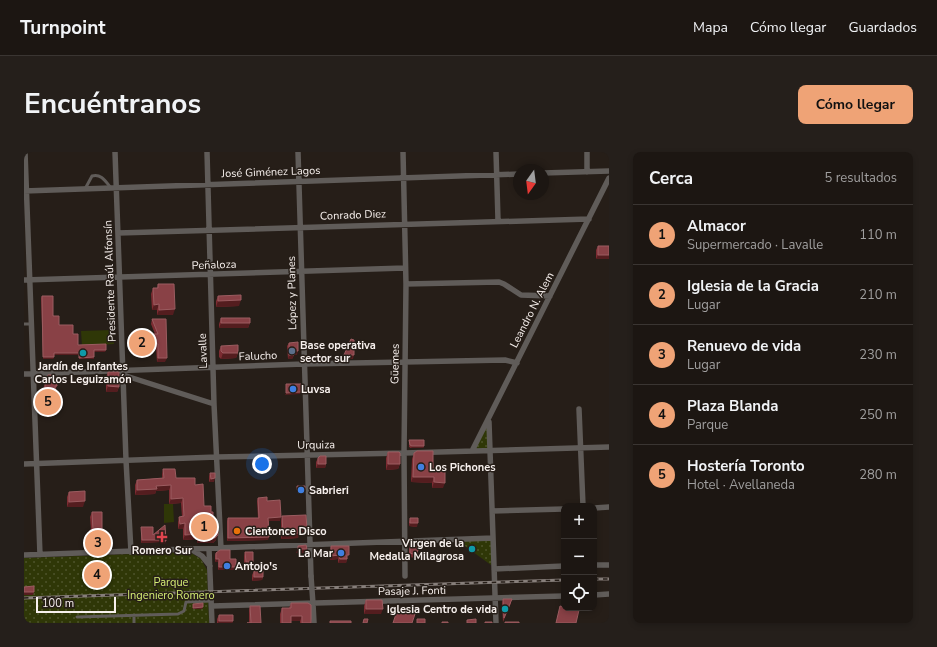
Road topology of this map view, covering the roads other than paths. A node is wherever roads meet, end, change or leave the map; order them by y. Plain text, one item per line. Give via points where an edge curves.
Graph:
1 (25, 152) edge
2 (115, 152) edge
3 (207, 152) edge
4 (298, 152) edge
5 (403, 152) edge
6 (496, 152) edge
7 (587, 152) edge
8 (609, 171) edge
9 (587, 172) junction
10 (513, 174) edge
11 (549, 174) edge
12 (497, 175) junction
13 (404, 178) junction
14 (609, 178) edge
15 (299, 182) junction
16 (208, 185) junction
17 (114, 188) junction
18 (85, 189) junction
19 (25, 191) edge
20 (589, 218) junction
21 (498, 220) junction
22 (405, 224) junction
23 (300, 228) junction
24 (209, 230) junction
25 (118, 233) junction
26 (405, 268) junction
27 (302, 272) junction
28 (210, 275) junction
29 (120, 278) junction
30 (27, 280) edge
31 (406, 284) junction
32 (550, 296) junction
33 (24, 324) edge
34 (31, 324) junction
35 (405, 362) junction
36 (517, 363) junction
37 (304, 364) junction
38 (213, 368) junction
39 (123, 373) junction
40 (24, 374) edge
41 (32, 374) junction
42 (214, 404) junction
43 (579, 409) dead end
44 (488, 419) junction
45 (609, 447) edge
46 (581, 448) junction
47 (489, 451) junction
48 (472, 452) junction
49 (404, 453) junction
50 (307, 455) junction
51 (217, 457) junction
52 (126, 460) junction
53 (24, 464) edge
54 (36, 464) junction
55 (583, 503) edge
56 (609, 507) edge
57 (597, 508) edge
58 (561, 509) edge
59 (492, 511) junction
60 (493, 538) junction
61 (404, 542) junction
62 (310, 546) junction
63 (209, 549) junction
64 (221, 549) junction
65 (191, 550) junction
66 (131, 552) junction
67 (24, 555) edge
68 (40, 555) junction
69 (609, 565) edge
70 (210, 566) junction
71 (561, 566) edge
72 (597, 566) edge
73 (494, 569) junction
74 (405, 576) dead end
75 (609, 594) edge
76 (597, 595) edge
77 (561, 596) edge
78 (496, 599) junction
79 (212, 603) junction
80 (313, 604) junction
81 (134, 616) junction
82 (77, 617) dead end
83 (134, 623) edge
84 (212, 623) edge
85 (314, 623) edge
86 (496, 623) edge

1 - 19 street
2 - 17 street, Presidente Raúl Alfonsín
3 - 16 street, Lavalle
4 - 15 street, López y Planes
5 - 13 street, Güemes
6 - 12 street
7 - 9 street
8 - 9 street
9 - 11 street
10 - 12 street, José Giménez Lagos
12 - 13 street, José Giménez Lagos
12 - 21 street
13 - 15 street, José Giménez Lagos
13 - 22 street, Güemes
14 - 20 street, Leandro N. Alem
15 - 16 street, José Giménez Lagos
15 - 23 street, López y Planes
16 - 17 street, José Giménez Lagos
16 - 24 street, Lavalle
17 - 18 street, José Giménez Lagos
17 - 18 lane via 95,175
17 - 25 street, Presidente Raúl Alfonsín
18 - 19 street, José Giménez Lagos
19 - 30 street
20 - 21 street, Conrado Diez
20 - 32 street, Leandro N. Alem
21 - 22 street, Conrado Diez
22 - 23 street, Conrado Diez
22 - 26 street, Güemes
23 - 24 street, Conrado Diez
23 - 27 street, López y Planes
24 - 25 street, Conrado Diez
24 - 28 street, Lavalle
25 - 29 street, Presidente Raúl Alfonsín
26 - 27 street, Peñaloza
26 - 31 street, Güemes
27 - 28 street, Peñaloza
27 - 37 street, López y Planes
28 - 29 street, Peñaloza
28 - 38 street, Lavalle
29 - 30 street, Peñaloza
29 - 39 street, Presidente Raúl Alfonsín
30 - 34 street
31 - 32 street via 499,282 521,295
31 - 35 street, Güemes
32 - 36 street, Leandro N. Alem
33 - 34 lane
34 - 41 street
35 - 36 street, Falucho via 505,360
35 - 37 street, Falucho
35 - 49 street, Güemes
36 - 44 street, Leandro N. Alem
37 - 38 street, Falucho
37 - 50 street, López y Planes
38 - 39 street, Falucho
38 - 42 street, Lavalle
39 - 41 street, Falucho
39 - 42 street
39 - 52 street, Presidente Raúl Alfonsín
40 - 41 street, Falucho
41 - 54 street
42 - 51 street, Lavalle
43 - 46 street
44 - 47 street
44 - 48 street, Leandro N. Alem
45 - 46 street, Urquiza
46 - 47 street, Urquiza
46 - 55 street
47 - 48 street, Urquiza
47 - 59 street
48 - 49 street, Urquiza
49 - 50 street, Urquiza
49 - 61 street, Güemes
50 - 51 street, Urquiza
50 - 62 street, López y Planes
51 - 52 street, Urquiza
51 - 64 street, Lavalle
52 - 54 street, Urquiza
52 - 66 street, Presidente Raúl Alfonsín
53 - 54 street, Urquiza
54 - 68 street
56 - 57 street
58 - 59 street
59 - 60 street
60 - 61 street
60 - 73 street
61 - 62 street
61 - 74 street, Güemes
62 - 64 street
62 - 80 street, López y Planes, bridge
63 - 64 street
63 - 65 street
63 - 70 street
65 - 66 street
65 - 70 street via 202,556
66 - 68 street
67 - 68 street
69 - 72 street
70 - 79 street
71 - 73 street
73 - 78 street
75 - 76 street
77 - 78 street, Pasaje J. Fonti
78 - 80 street, Pasaje J. Fonti
78 - 86 street
79 - 80 street, Pasaje J. Fonti
79 - 81 lane via 186,602 184,611 178,614
79 - 84 street
80 - 85 street
81 - 82 lane
81 - 83 lane

